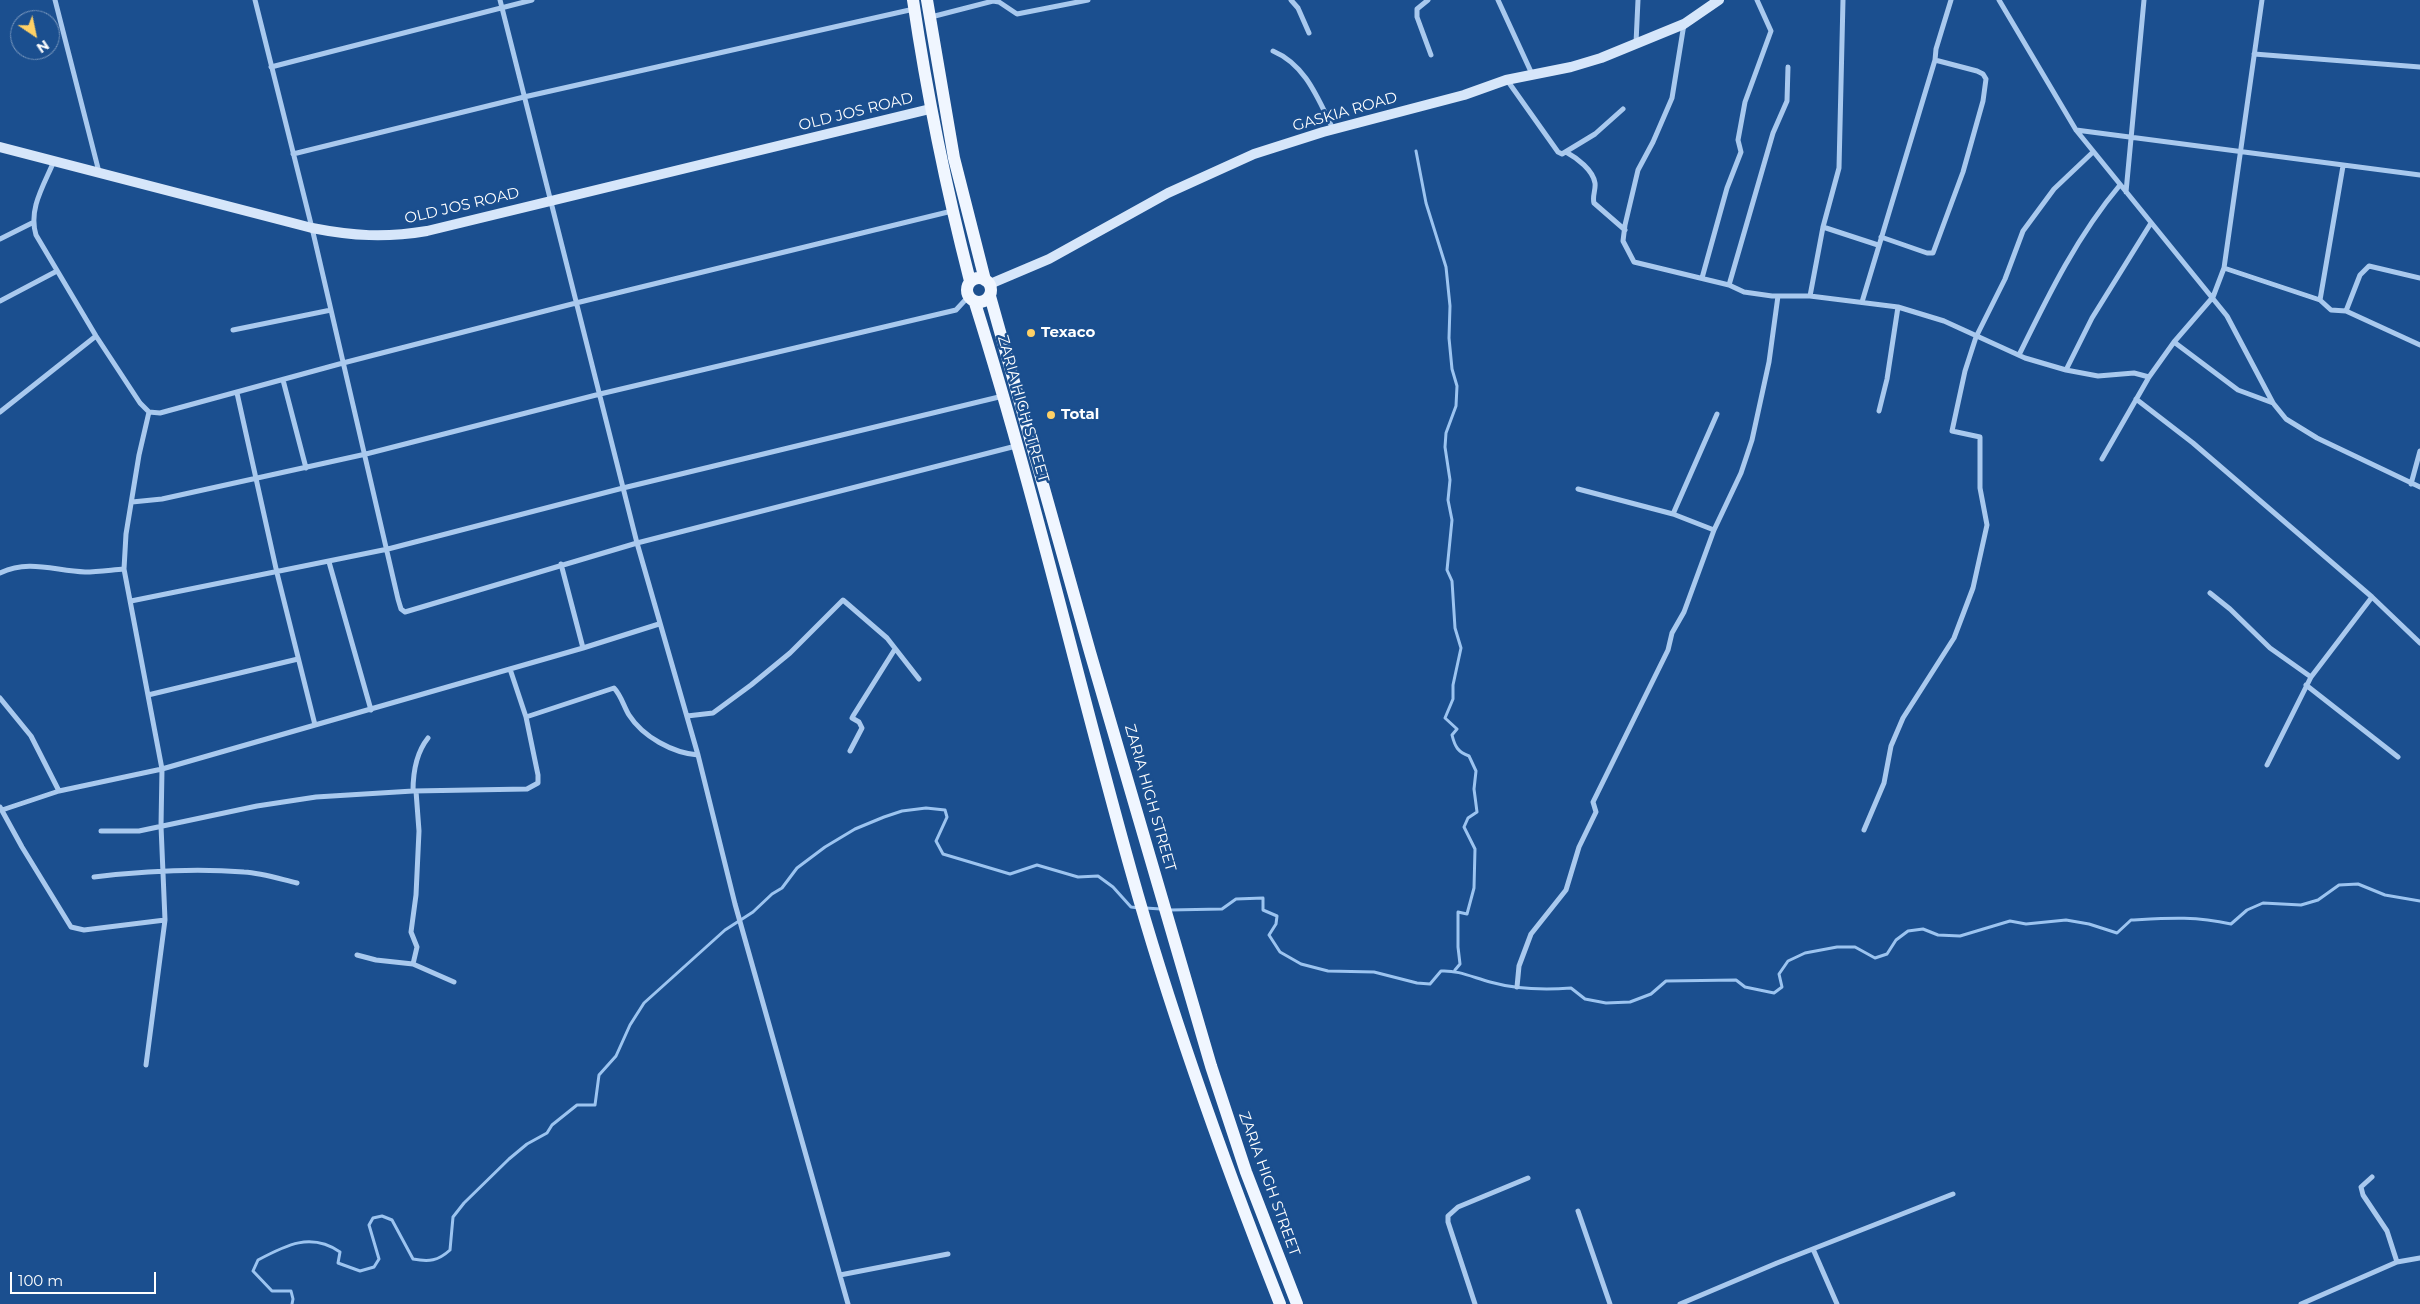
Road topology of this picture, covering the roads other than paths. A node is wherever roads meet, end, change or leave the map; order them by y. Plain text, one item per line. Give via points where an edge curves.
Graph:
1 (54, 0) edge
2 (255, 0) edge
3 (500, 0) edge
4 (532, 0) edge
5 (927, 0) edge
6 (1088, 0) edge
7 (1291, 0) edge
8 (1428, 0) edge
9 (1498, 0) edge
10 (1638, 0) edge
11 (1719, 0) edge
12 (1757, 0) edge
13 (1843, 0) edge
14 (1951, 0) edge
15 (1999, 0) edge
16 (2144, 0) edge
17 (2262, 0) edge
18 (913, 5) edge
19 (502, 7) junction
20 (930, 17) junction
21 (1684, 24) junction
22 (1309, 33) dead end
23 (1636, 44) junction
24 (1273, 51) dead end
25 (2254, 54) junction
26 (1431, 55) dead end
27 (1935, 60) junction
28 (271, 67) junction
29 (1788, 67) dead end
30 (2420, 67) edge
31 (1532, 74) junction
32 (1506, 80) junction
33 (524, 97) junction
34 (930, 109) junction
35 (1623, 109) dead end
36 (1333, 129) junction
37 (2076, 130) junction
38 (2131, 136) junction
39 (0, 147) edge
40 (1566, 152) junction
41 (2093, 152) junction
42 (2240, 153) junction
43 (293, 154) junction
44 (54, 161) junction
45 (2343, 166) junction
46 (99, 172) junction
47 (2420, 175) edge
48 (2120, 185) junction
49 (2126, 192) junction
50 (550, 201) junction
51 (952, 211) junction
52 (32, 223) junction
53 (2151, 223) junction
54 (1824, 227) junction
55 (312, 228) junction
56 (1625, 230) junction
57 (1881, 237) junction
58 (0, 239) edge
59 (1878, 245) junction
60 (2224, 268) junction
61 (57, 271) junction
62 (1702, 278) junction
63 (2420, 278) edge
64 (970, 281) junction
65 (1729, 285) junction
66 (988, 286) junction
67 (1778, 296) junction
68 (1810, 296) junction
69 (2213, 297) junction
70 (0, 300) edge
71 (972, 300) junction
72 (2320, 300) junction
73 (1862, 302) junction
74 (576, 303) junction
75 (1898, 307) junction
76 (331, 310) junction
77 (2346, 311) junction
78 (233, 330) dead end
79 (96, 336) junction
80 (1976, 337) junction
81 (2174, 342) junction
82 (2420, 345) edge
83 (2018, 355) junction
84 (343, 363) junction
85 (2066, 370) junction
86 (2149, 377) junction
87 (283, 380) junction
88 (237, 393) junction
89 (600, 394) junction
90 (1004, 396) junction
91 (2136, 399) junction
92 (2273, 403) junction
93 (1879, 411) dead end
94 (0, 412) edge
95 (149, 412) junction
96 (1717, 414) dead end
97 (1017, 446) junction
98 (2420, 451) edge
99 (366, 454) junction
100 (2102, 459) dead end
101 (306, 468) junction
102 (255, 479) junction
103 (2410, 484) junction
104 (2420, 486) edge
105 (623, 488) junction
106 (1578, 489) dead end
107 (132, 502) junction
108 (1673, 514) junction
109 (1714, 530) junction
110 (637, 543) junction
111 (388, 550) junction
112 (329, 562) junction
113 (561, 564) junction
114 (124, 569) junction
115 (0, 573) edge
116 (277, 573) junction
117 (2210, 593) dead end
118 (2372, 597) junction
119 (132, 601) junction
120 (659, 624) junction
121 (2420, 642) edge
122 (584, 648) junction
123 (895, 649) junction
124 (298, 659) junction
125 (510, 670) junction
126 (2311, 677) junction
127 (919, 678) dead end
128 (2306, 686) junction
129 (148, 695) junction
130 (0, 698) edge
131 (371, 710) junction
132 (687, 716) junction
133 (526, 717) junction
134 (315, 725) junction
135 (428, 738) dead end
136 (850, 751) dead end
137 (698, 755) junction
138 (2398, 758) dead end
139 (2267, 765) dead end
140 (162, 769) junction
141 (59, 791) junction
142 (414, 791) junction
143 (1, 808) edge
144 (161, 826) junction
145 (1864, 830) dead end
146 (101, 831) dead end
147 (164, 870) junction
148 (94, 877) dead end
149 (297, 883) dead end
150 (165, 920) junction
151 (357, 955) dead end
152 (413, 964) junction
153 (454, 982) dead end
154 (1518, 987) dead end
155 (146, 1065) dead end
156 (2372, 1177) dead end
157 (1528, 1178) dead end
158 (1954, 1194) dead end
159 (1578, 1211) dead end
160 (1813, 1249) junction
161 (948, 1254) dead end
162 (2420, 1258) edge
163 (2397, 1262) junction
164 (840, 1275) junction
165 (848, 1304) edge
166 (1280, 1304) edge
167 (1297, 1304) edge
168 (1475, 1304) edge
169 (1610, 1304) edge
170 (1680, 1304) edge
171 (1837, 1304) edge
172 (2302, 1304) edge

1 - 46 street
2 - 28 street
3 - 19 street
4 - 19 street
5 - 20 main road, ZARIA HIGH STREET
6 - 20 street via 1017,14 993,1
7 - 22 street
8 - 26 street via 1417,9 1417,17
9 - 31 street
10 - 23 street
11 - 21 main road, GASKIA ROAD
12 - 62 street via 1771,31 1745,102 1738,140 1741,152 1727,188
13 - 54 street via 1840,168
14 - 27 street
15 - 37 street
16 - 38 street
17 - 25 street
18 - 33 street
18 - 34 main road
19 - 28 street
19 - 33 street
20 - 66 main road, ZARIA HIGH STREET via 954,158
21 - 23 main road, GASKIA ROAD
21 - 56 street via 1672,98 1654,142 1638,170
23 - 31 main road, GASKIA ROAD via 1571,67
24 - 36 street via 1298,67
25 - 30 street
25 - 42 street
27 - 57 street
27 - 57 street via 1977,71 1986,78 1983,101 1963,172 1933,253
28 - 43 street
29 - 65 street via 1787,101 1773,133
31 - 32 main road, GASKIA ROAD
32 - 36 main road, GASKIA ROAD via 1464,95
32 - 40 street via 1557,150 1562,154
33 - 43 street
33 - 50 street
34 - 50 main road, OLD JOS ROAD
34 - 51 main road
35 - 40 street via 1595,134
36 - 66 main road, GASKIA ROAD via 1218,169 1056,256
37 - 38 street
37 - 41 street
38 - 42 street
38 - 49 street
39 - 44 main road, OLD JOS ROAD
40 - 56 street via 1591,174 1595,183 1594,203
41 - 48 street
41 - 80 street via 2054,189 2023,230 2008,272
42 - 45 street
42 - 60 street
43 - 55 street
44 - 46 main road, OLD JOS ROAD
44 - 52 street via 35,206
45 - 47 street
45 - 72 street
46 - 55 main road, OLD JOS ROAD
48 - 49 street
48 - 83 street via 2074,250
49 - 53 street
50 - 55 main road, OLD JOS ROAD via 407,234 379,237
50 - 74 street
51 - 64 main road
51 - 74 street
52 - 58 street
52 - 61 street
53 - 69 street
53 - 85 street via 2092,318
54 - 59 street
54 - 68 street
55 - 76 street
56 - 62 street via 1623,241 1634,262
57 - 59 street
59 - 73 street
60 - 69 street
60 - 72 street
61 - 70 street
61 - 79 street
62 - 65 street
63 - 77 street via 2369,266 2360,276
64 - 66 main road via 975,279
64 - 71 main road via 966,289
65 - 67 street via 1744,292
66 - 71 main road via 987,300
66 - 167 main road, ZARIA HIGH STREET via 1211,1066 1246,1172
67 - 68 street
67 - 109 street via 1752,440 1741,473
68 - 73 street
69 - 81 street
69 - 92 street via 2227,316
71 - 89 street via 956,310
71 - 90 main road, ZARIA HIGH STREET
72 - 77 street via 2331,310
73 - 75 street
74 - 84 street
74 - 89 street
75 - 80 street via 1944,321
75 - 93 street
76 - 78 street
76 - 84 street
77 - 82 street
79 - 94 street
79 - 95 street via 140,404
80 - 83 street
80 - 145 street via 1952,431 1980,437 1980,488 1987,525 1985,542 1963,618 1954,638 1903,718 1891,746 1884,783
81 - 86 street
81 - 92 street via 2238,390
83 - 85 street
84 - 87 street
84 - 99 street
85 - 86 street via 2098,376 2134,373
86 - 91 street
87 - 88 street
87 - 101 street
88 - 95 street via 177,410
88 - 102 street
89 - 99 street
89 - 105 street
90 - 97 main road, ZARIA HIGH STREET
90 - 105 street
91 - 100 street
91 - 118 street via 2193,443
92 - 103 street via 2286,419 2316,438
95 - 107 street
96 - 108 street
97 - 110 street
97 - 166 main road, ZARIA HIGH STREET via 1131,873 1157,958 1197,1084
98 - 103 street
99 - 101 street
99 - 111 street
101 - 102 street
102 - 107 street via 162,499
102 - 116 street
103 - 104 street
105 - 110 street
105 - 111 street
106 - 108 street
107 - 114 street
108 - 109 street
109 - 154 street via 1668,650 1593,802 1596,812 1579,847 1566,890 1531,934 1519,966
110 - 113 street
110 - 120 street
111 - 112 street
111 - 113 street via 399,604 405,612
112 - 116 street
112 - 131 street
113 - 122 street
114 - 115 street via 84,572 32,565 13,567
114 - 119 street
116 - 119 street
116 - 124 street
117 - 126 street via 2270,648
118 - 121 street
118 - 126 street
119 - 129 street
120 - 122 street
120 - 132 street
122 - 125 street
123 - 127 street
123 - 132 street via 887,638 843,600 790,653 743,691 713,712
123 - 136 street via 852,718 862,728
124 - 129 street
124 - 134 street
125 - 131 street
125 - 133 street
126 - 128 street
128 - 138 street
128 - 139 street
129 - 140 street
130 - 141 street via 31,736
131 - 134 street
132 - 137 street
133 - 137 street via 614,688 630,716 646,732 677,752
133 - 142 street via 538,775 536,784 520,790
134 - 140 street
135 - 142 street via 416,765
137 - 164 street via 734,904
140 - 141 street
140 - 144 street
141 - 143 street
142 - 144 street via 285,801
142 - 152 street via 419,831 411,932 417,947
143 - 150 street via 71,928 84,930
144 - 146 street via 139,831
144 - 147 street
147 - 148 street
147 - 149 street via 246,872
147 - 150 street
150 - 155 street
151 - 152 street
152 - 153 street
156 - 163 street via 2361,1187 2363,1195 2387,1231
157 - 168 street via 1458,1207 1448,1216
158 - 160 street
159 - 169 street
160 - 170 street
160 - 171 street
161 - 164 street
162 - 163 street
163 - 172 street
164 - 165 street

